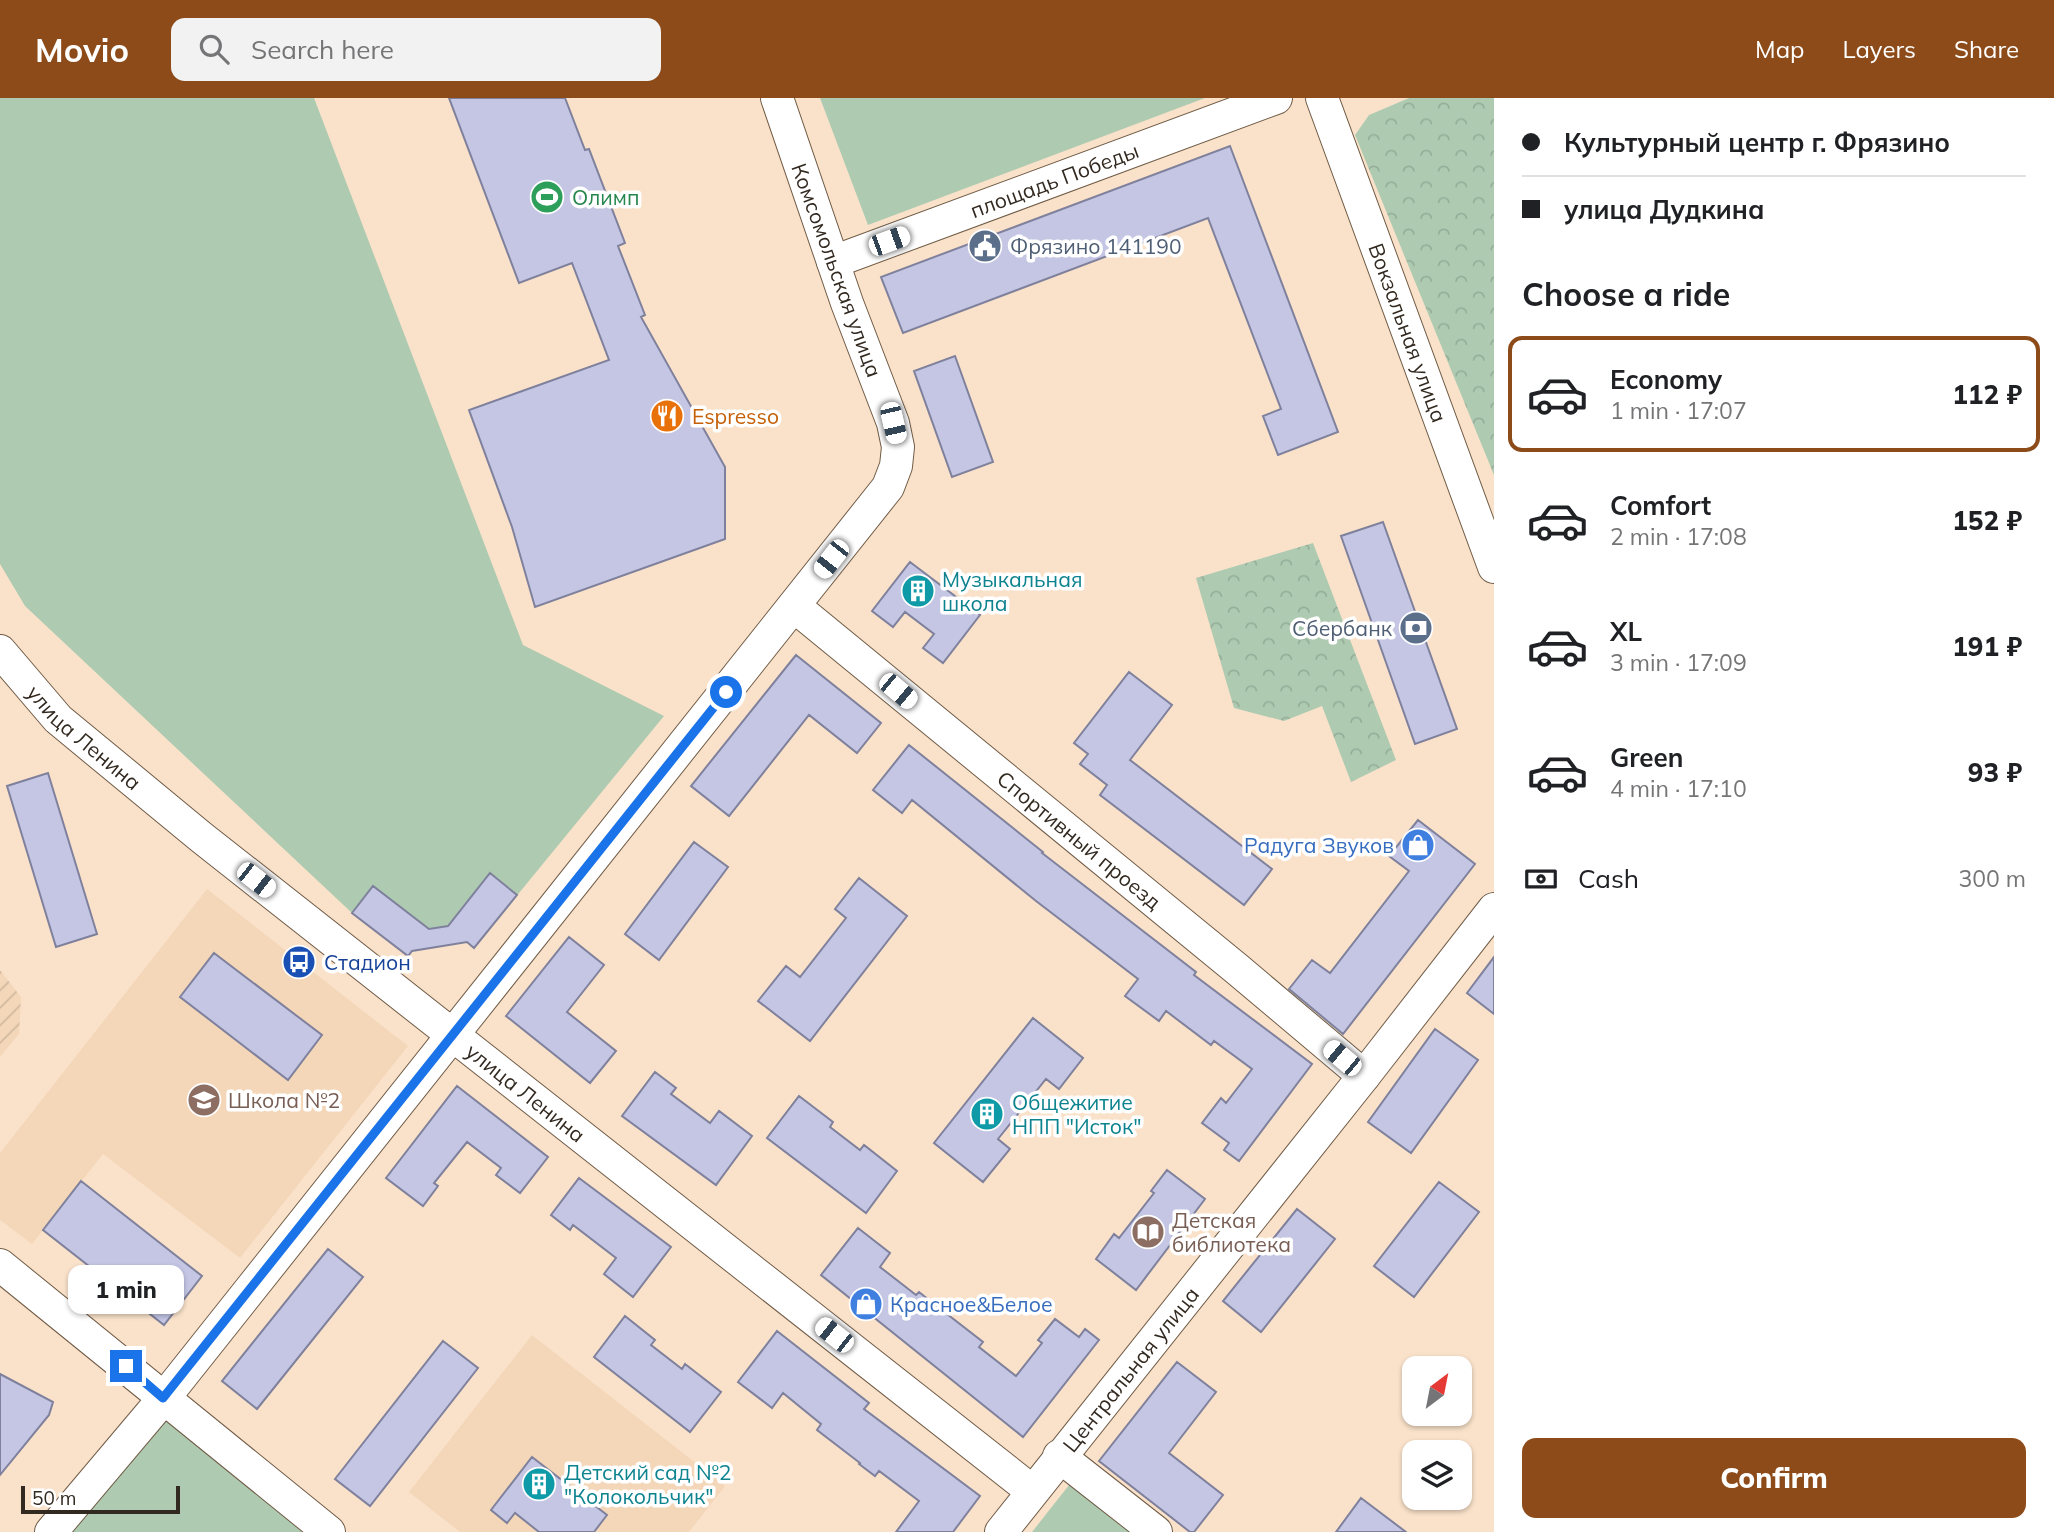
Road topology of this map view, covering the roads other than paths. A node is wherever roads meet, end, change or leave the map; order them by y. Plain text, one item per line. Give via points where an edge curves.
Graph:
1 (777, 98) edge
2 (1276, 98) edge
3 (1325, 99) edge
4 (833, 262) junction
5 (1494, 567) edge
6 (794, 606) junction
7 (0, 651) edge
8 (1494, 909) edge
9 (453, 1035) junction
10 (1364, 1076) junction
11 (0, 1265) edge
12 (163, 1398) junction
13 (1059, 1456) junction
14 (1032, 1491) junction
15 (1009, 1529) edge
16 (51, 1532) edge
17 (329, 1532) edge
18 (1156, 1532) edge

1 - 4 street, Комсомольская улица
2 - 4 street, площадь Победы
3 - 5 street, Вокзальная улица
4 - 6 street, Комсомольская улица via 893,423 896,466 888,487
6 - 9 street, Комсомольская улица
6 - 10 street, Спортивный проезд
7 - 9 street, улица Ленина via 58,719
8 - 10 street, Центральная улица
9 - 12 street, Комсомольская улица
9 - 14 street, улица Ленина
10 - 13 street, Центральная улица
11 - 12 street
12 - 16 street, Комсомольская улица
12 - 17 street
13 - 14 street, Центральная улица
13 - 18 street
14 - 15 street, Центральная улица

